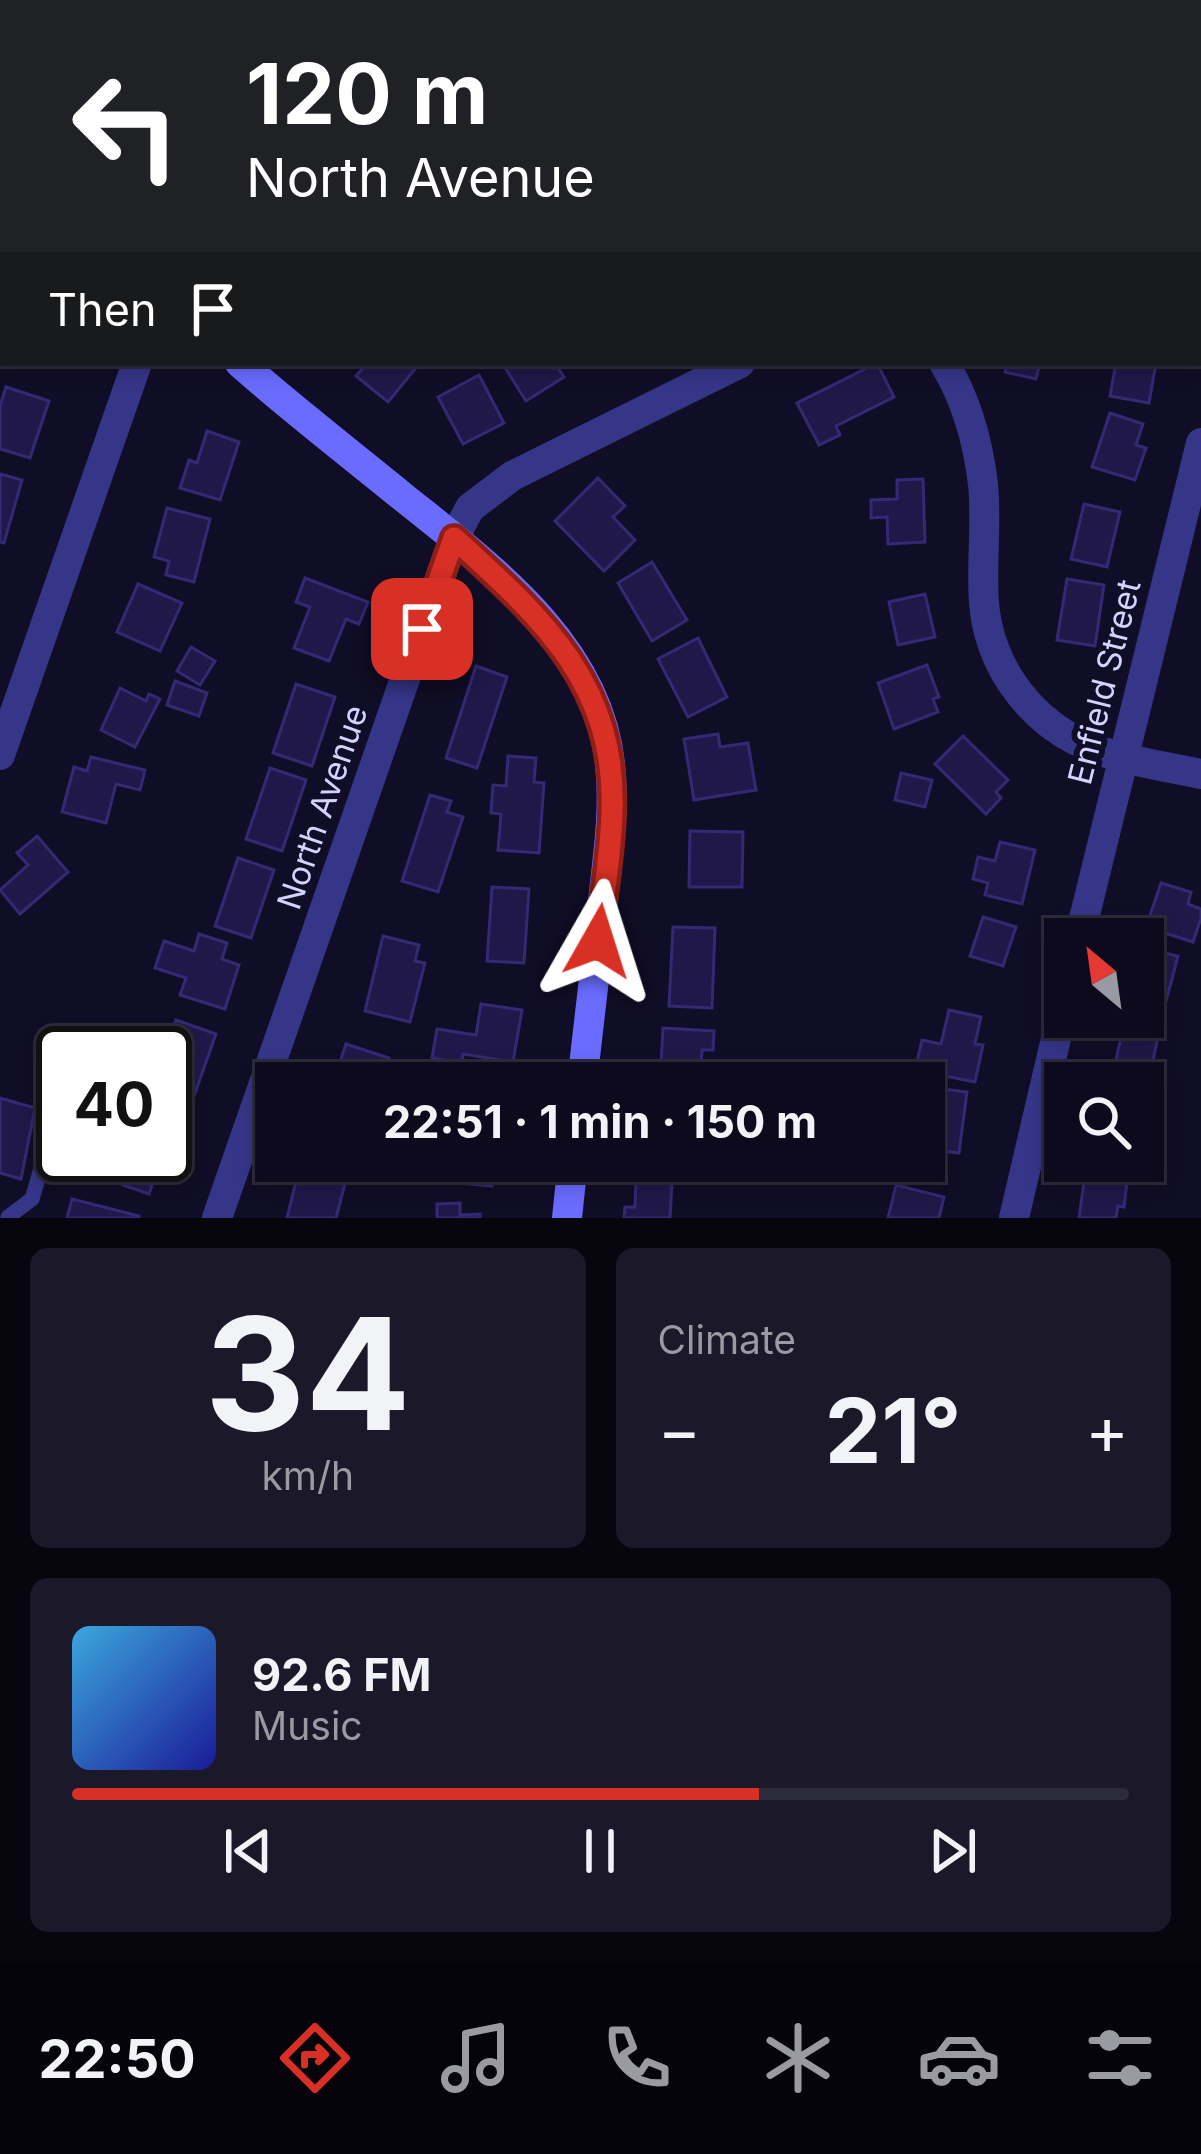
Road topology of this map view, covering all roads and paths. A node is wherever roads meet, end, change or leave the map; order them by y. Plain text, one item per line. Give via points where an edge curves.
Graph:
1 (136, 366) edge
2 (244, 366) edge
3 (734, 366) edge
4 (945, 366) edge
5 (1201, 443) edge
6 (454, 538) junction
7 (0, 755) edge
8 (1122, 756) junction
9 (1201, 774) edge
10 (1084, 918) edge
11 (1056, 1038) edge
12 (584, 1062) edge
13 (37, 1182) edge
14 (571, 1182) edge
15 (5, 1216) edge
16 (217, 1218) edge
17 (567, 1218) edge
18 (1014, 1218) edge

1 - 7 street
2 - 6 street
3 - 6 street, North Avenue via 512,476 470,508
4 - 8 street via 975,435 984,606 994,648 1010,683 1042,720
5 - 8 street, Enfield Street
6 - 12 street via 562,645 604,730 612,814
6 - 16 street, North Avenue
8 - 9 street
8 - 10 street, Enfield Street
11 - 18 street
13 - 15 lane via 32,1198
14 - 17 street

